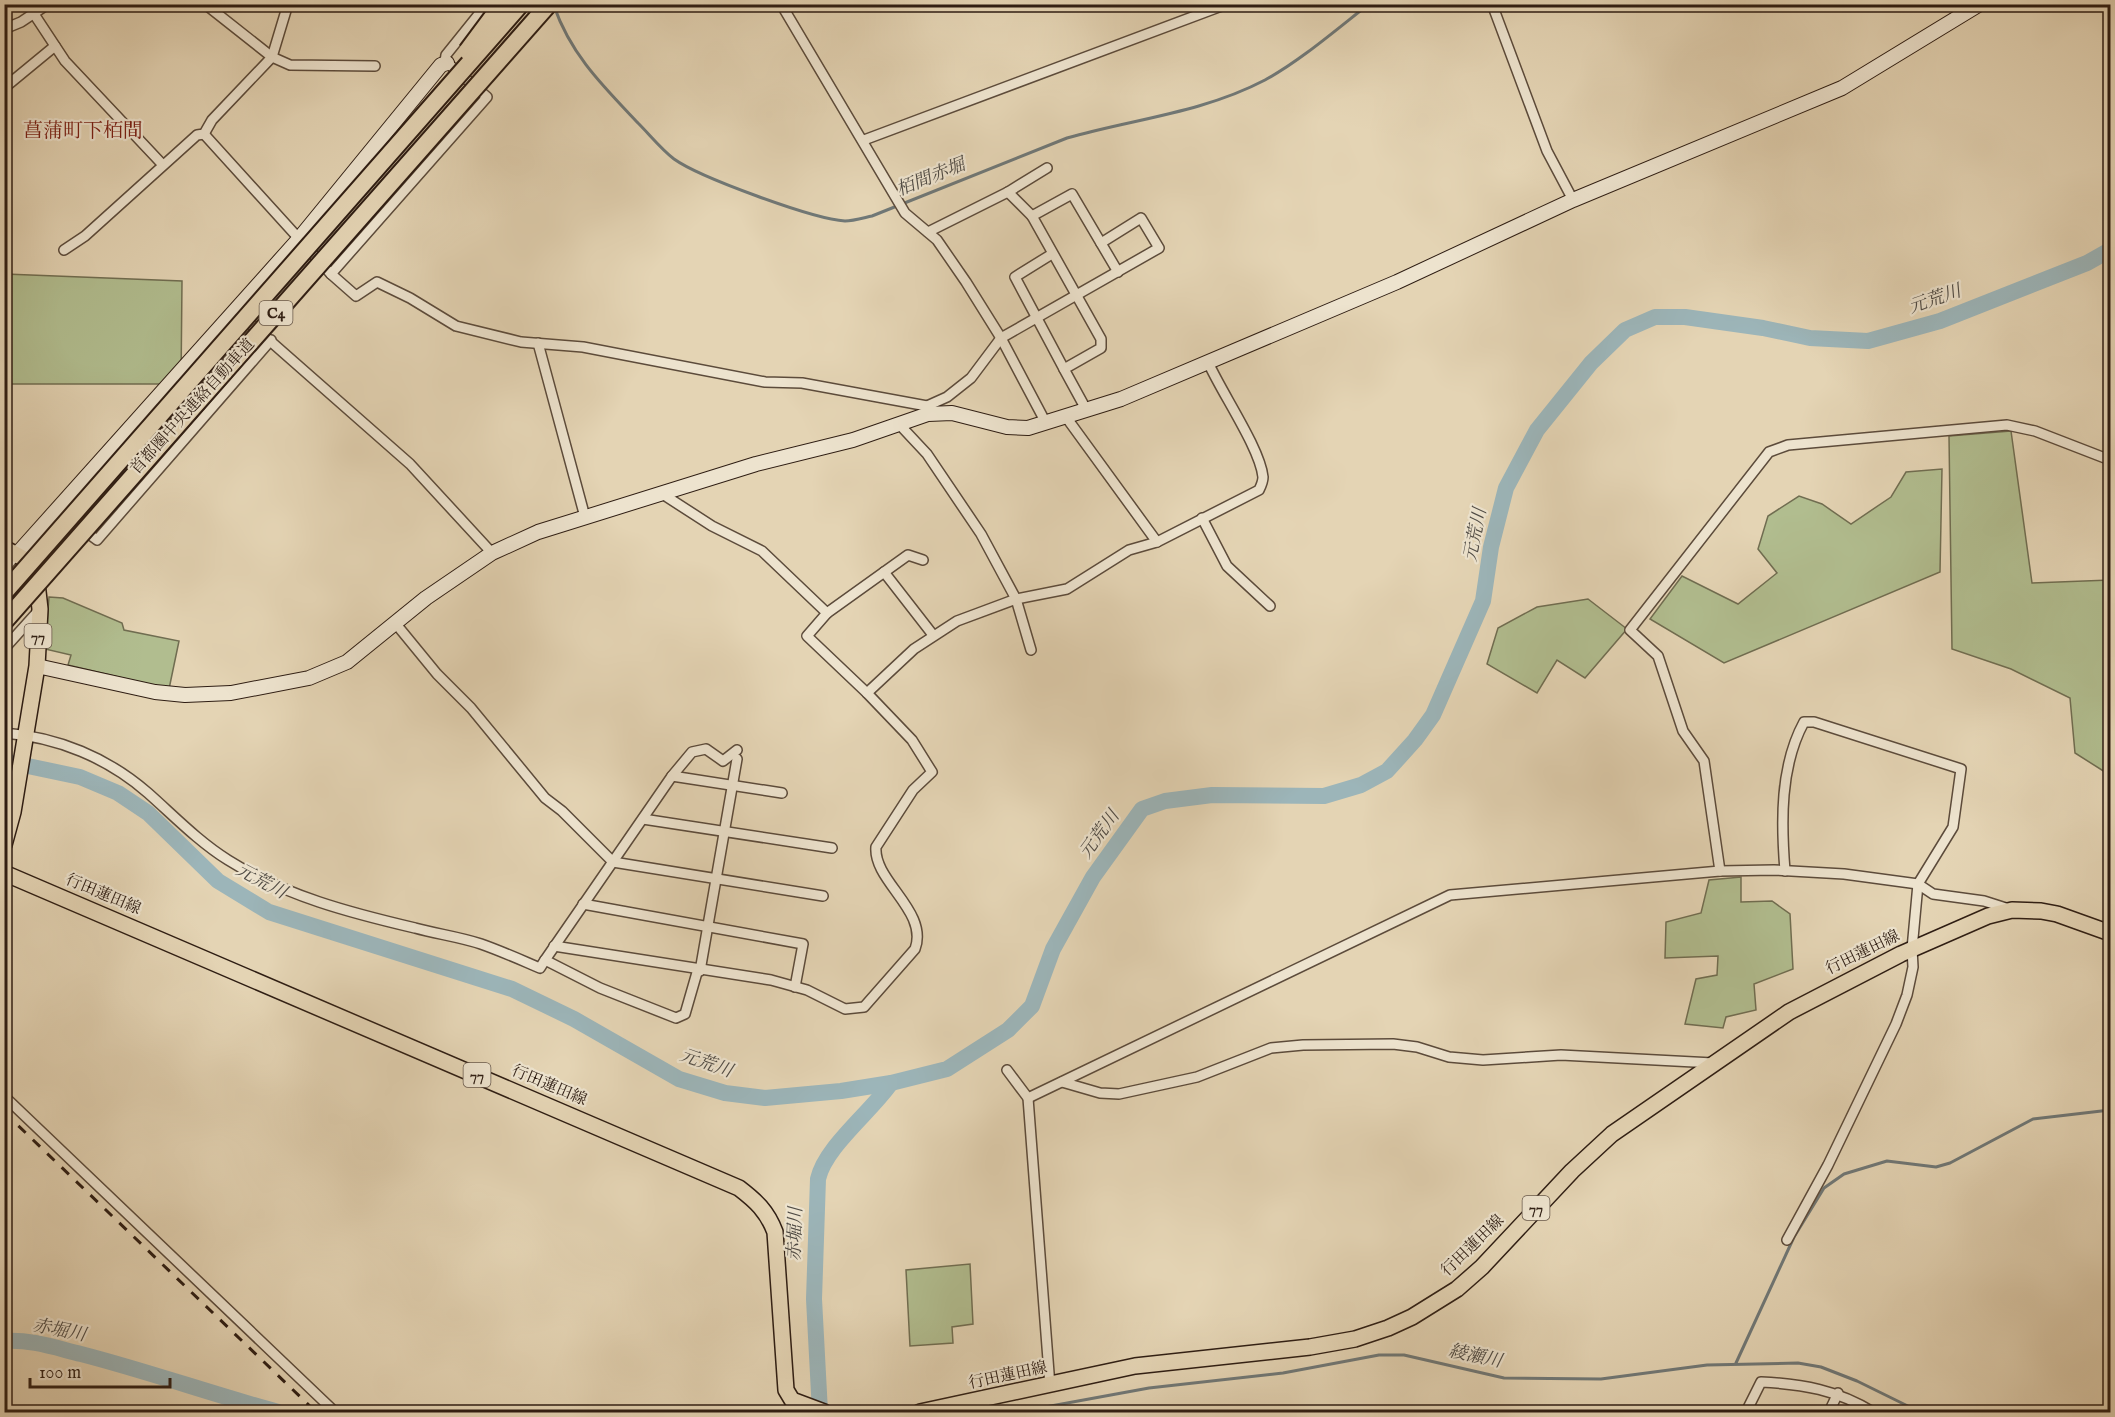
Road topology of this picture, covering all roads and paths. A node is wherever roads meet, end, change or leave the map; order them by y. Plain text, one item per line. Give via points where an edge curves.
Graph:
1 (48, 4) edge
2 (205, 4) edge
3 (288, 4) edge
4 (487, 4) edge
5 (502, 4) edge
6 (521, 4) edge
7 (549, 4) edge
8 (782, 4) edge
9 (1227, 4) edge
10 (1491, 4) edge
11 (1980, 4) edge
12 (34, 14) junction
13 (4, 29) edge
14 (55, 46) junction
15 (272, 57) junction
16 (447, 63) junction
17 (375, 66) dead end
18 (4, 88) edge
19 (204, 134) junction
20 (864, 140) junction
21 (401, 141) junction
22 (162, 164) junction
23 (1047, 168) dead end
24 (1008, 192) junction
25 (1573, 200) junction
26 (1032, 216) junction
27 (928, 232) junction
28 (298, 240) junction
29 (1101, 243) junction
30 (64, 250) dead end
31 (1052, 254) junction
32 (1118, 272) junction
33 (331, 274) junction
34 (1075, 294) junction
35 (235, 310) junction
36 (1037, 319) junction
37 (1001, 338) junction
38 (271, 340) junction
39 (538, 343) junction
40 (1208, 362) junction
41 (1064, 369) junction
42 (928, 410) junction
43 (1087, 411) junction
44 (1066, 417) junction
45 (898, 423) junction
46 (1046, 423) junction
47 (2110, 460) edge
48 (664, 495) junction
49 (57, 510) junction
50 (585, 517) junction
51 (1202, 519) junction
52 (1157, 542) junction
53 (11, 551) edge
54 (492, 553) junction
55 (923, 560) dead end
56 (4, 569) edge
57 (884, 572) junction
58 (4, 593) edge
59 (1016, 599) junction
60 (1270, 606) dead end
61 (40, 609) junction
62 (827, 613) junction
63 (4, 622) edge
64 (396, 624) junction
65 (933, 635) junction
66 (4, 650) edge
67 (1031, 650) dead end
68 (37, 666) junction
69 (867, 693) junction
70 (4, 733) edge
71 (25, 737) junction
72 (672, 776) junction
73 (732, 786) junction
74 (782, 793) dead end
75 (643, 819) junction
76 (724, 831) junction
77 (4, 845) edge
78 (832, 848) dead end
79 (613, 862) junction
80 (1720, 871) junction
81 (1785, 871) junction
82 (4, 873) edge
83 (716, 879) junction
84 (1918, 884) junction
85 (823, 896) dead end
86 (584, 904) junction
87 (2012, 910) junction
88 (708, 927) junction
89 (2110, 933) edge
90 (554, 946) junction
91 (1912, 949) junction
92 (545, 960) junction
93 (699, 970) junction
94 (795, 987) junction
95 (1716, 1063) junction
96 (1006, 1070) dead end
97 (1062, 1082) junction
98 (4, 1096) edge
99 (1028, 1098) junction
100 (1787, 1240) dead end
101 (1050, 1386) junction
102 (1838, 1393) junction
103 (335, 1413) edge
104 (824, 1413) edge
105 (920, 1413) edge
106 (1746, 1413) edge
107 (1829, 1413) edge
108 (1873, 1413) edge

1 - 12 street
2 - 15 street
3 - 15 street
4 - 16 street via 446,55
5 - 21 highway, bridge
6 - 21 highway, 首都圏中央連絡自動車道 / C4, bridge
7 - 63 highway, 首都圏中央連絡自動車道 / C4, bridge
8 - 20 street
9 - 20 street
10 - 25 street via 1547,151
11 - 25 street via 1842,88
12 - 13 street
12 - 14 street
14 - 18 street
14 - 22 street
15 - 17 street via 290,65
15 - 19 street via 212,120
16 - 28 street via 441,65
16 - 33 street via 488,97
19 - 22 street via 197,135
19 - 28 street
20 - 27 street via 905,213
21 - 58 highway, 首都圏中央連絡自動車道 / C4, bridge
22 - 30 street via 85,236
23 - 24 street
24 - 26 street
24 - 27 street
25 - 40 street via 1397,282
26 - 29 street via 1072,194
26 - 31 street
27 - 37 street
28 - 33 street
28 - 35 street
29 - 32 street
29 - 32 street via 1141,218 1158,248
31 - 34 street
31 - 36 street via 1015,277
32 - 34 street
33 - 39 street via 356,296 377,282 456,326
34 - 36 street
34 - 41 street via 1102,345
35 - 38 street
35 - 49 street
36 - 37 street
36 - 41 street
37 - 42 street via 971,378
37 - 46 street
38 - 49 street via 96,540
38 - 54 street via 410,464
39 - 42 street via 583,347 765,382 802,383
39 - 50 street
40 - 43 street
40 - 51 street via 1247,435 1264,479 1259,490
41 - 43 street
42 - 45 street
42 - 46 street via 1019,428
43 - 44 street
44 - 46 street
44 - 52 street
45 - 48 street via 853,440 756,464
45 - 59 street via 927,454 981,534
47 - 80 street via 2035,431 2007,425 1777,447 1769,452 1630,630 1658,656 1683,731 1704,761
48 - 50 street
48 - 62 street via 712,526 762,551
49 - 53 street
50 - 54 street
51 - 52 street
51 - 60 street via 1227,566
52 - 59 street via 1129,550 1066,589
53 - 56 street
53 - 61 main road, 77 via 28,561 36,574
54 - 64 street via 426,598
55 - 57 street via 908,555
57 - 62 street
57 - 65 street
59 - 65 street via 981,610
59 - 67 street
61 - 66 street
61 - 68 main road, 77
62 - 69 street via 807,636
64 - 68 street via 347,662 327,671 231,693 155,692
64 - 79 street via 544,798
65 - 69 street
68 - 71 main road, 77
69 - 94 street via 912,740 931,768 931,774 913,790 876,848 882,868 916,926 918,943 864,1007 845,1009
70 - 71 street
71 - 77 main road, 77
71 - 92 street via 81,750 119,772 225,858 270,883 356,914 481,944 540,968
72 - 73 street
72 - 73 street via 692,752 706,748 723,761 737,754
72 - 75 street
73 - 74 street
73 - 76 street
75 - 76 street
75 - 79 street
76 - 78 street
76 - 83 street
79 - 83 street
79 - 86 street
80 - 81 street
80 - 97 street via 1450,895
81 - 84 street
81 - 84 street via 1781,824 1792,744 1804,722 1814,722 1961,768 1953,827
82 - 104 main road, 行田蓮田線 / 77 via 739,1188 769,1215 775,1232 784,1382 792,1400
83 - 85 street
83 - 88 street
84 - 87 street via 1933,894 1984,901
84 - 91 street
86 - 88 street
86 - 90 street
87 - 89 main road, 行田蓮田線 / 77 via 2049,913
87 - 91 main road, 行田蓮田線 / 77 via 1988,916
88 - 93 street
88 - 94 street via 803,944
90 - 92 street
90 - 93 street
91 - 95 main road, 行田蓮田線 / 77 via 1789,1012
91 - 100 street via 1913,967 1896,1024
92 - 93 street via 600,988 676,1018 685,1014
93 - 94 street
95 - 97 street via 1562,1056 1483,1060 1393,1044 1303,1045 1271,1048 1197,1077 1119,1094 1100,1094
95 - 101 main road, 行田蓮田線 / 77 via 1612,1134 1482,1267 1457,1289 1412,1317 1355,1340 1135,1366
96 - 99 street
97 - 99 street
98 - 103 street
99 - 101 street
101 - 105 main road, 行田蓮田線 / 77
102 - 106 street via 1761,1382
102 - 107 street
102 - 108 street

